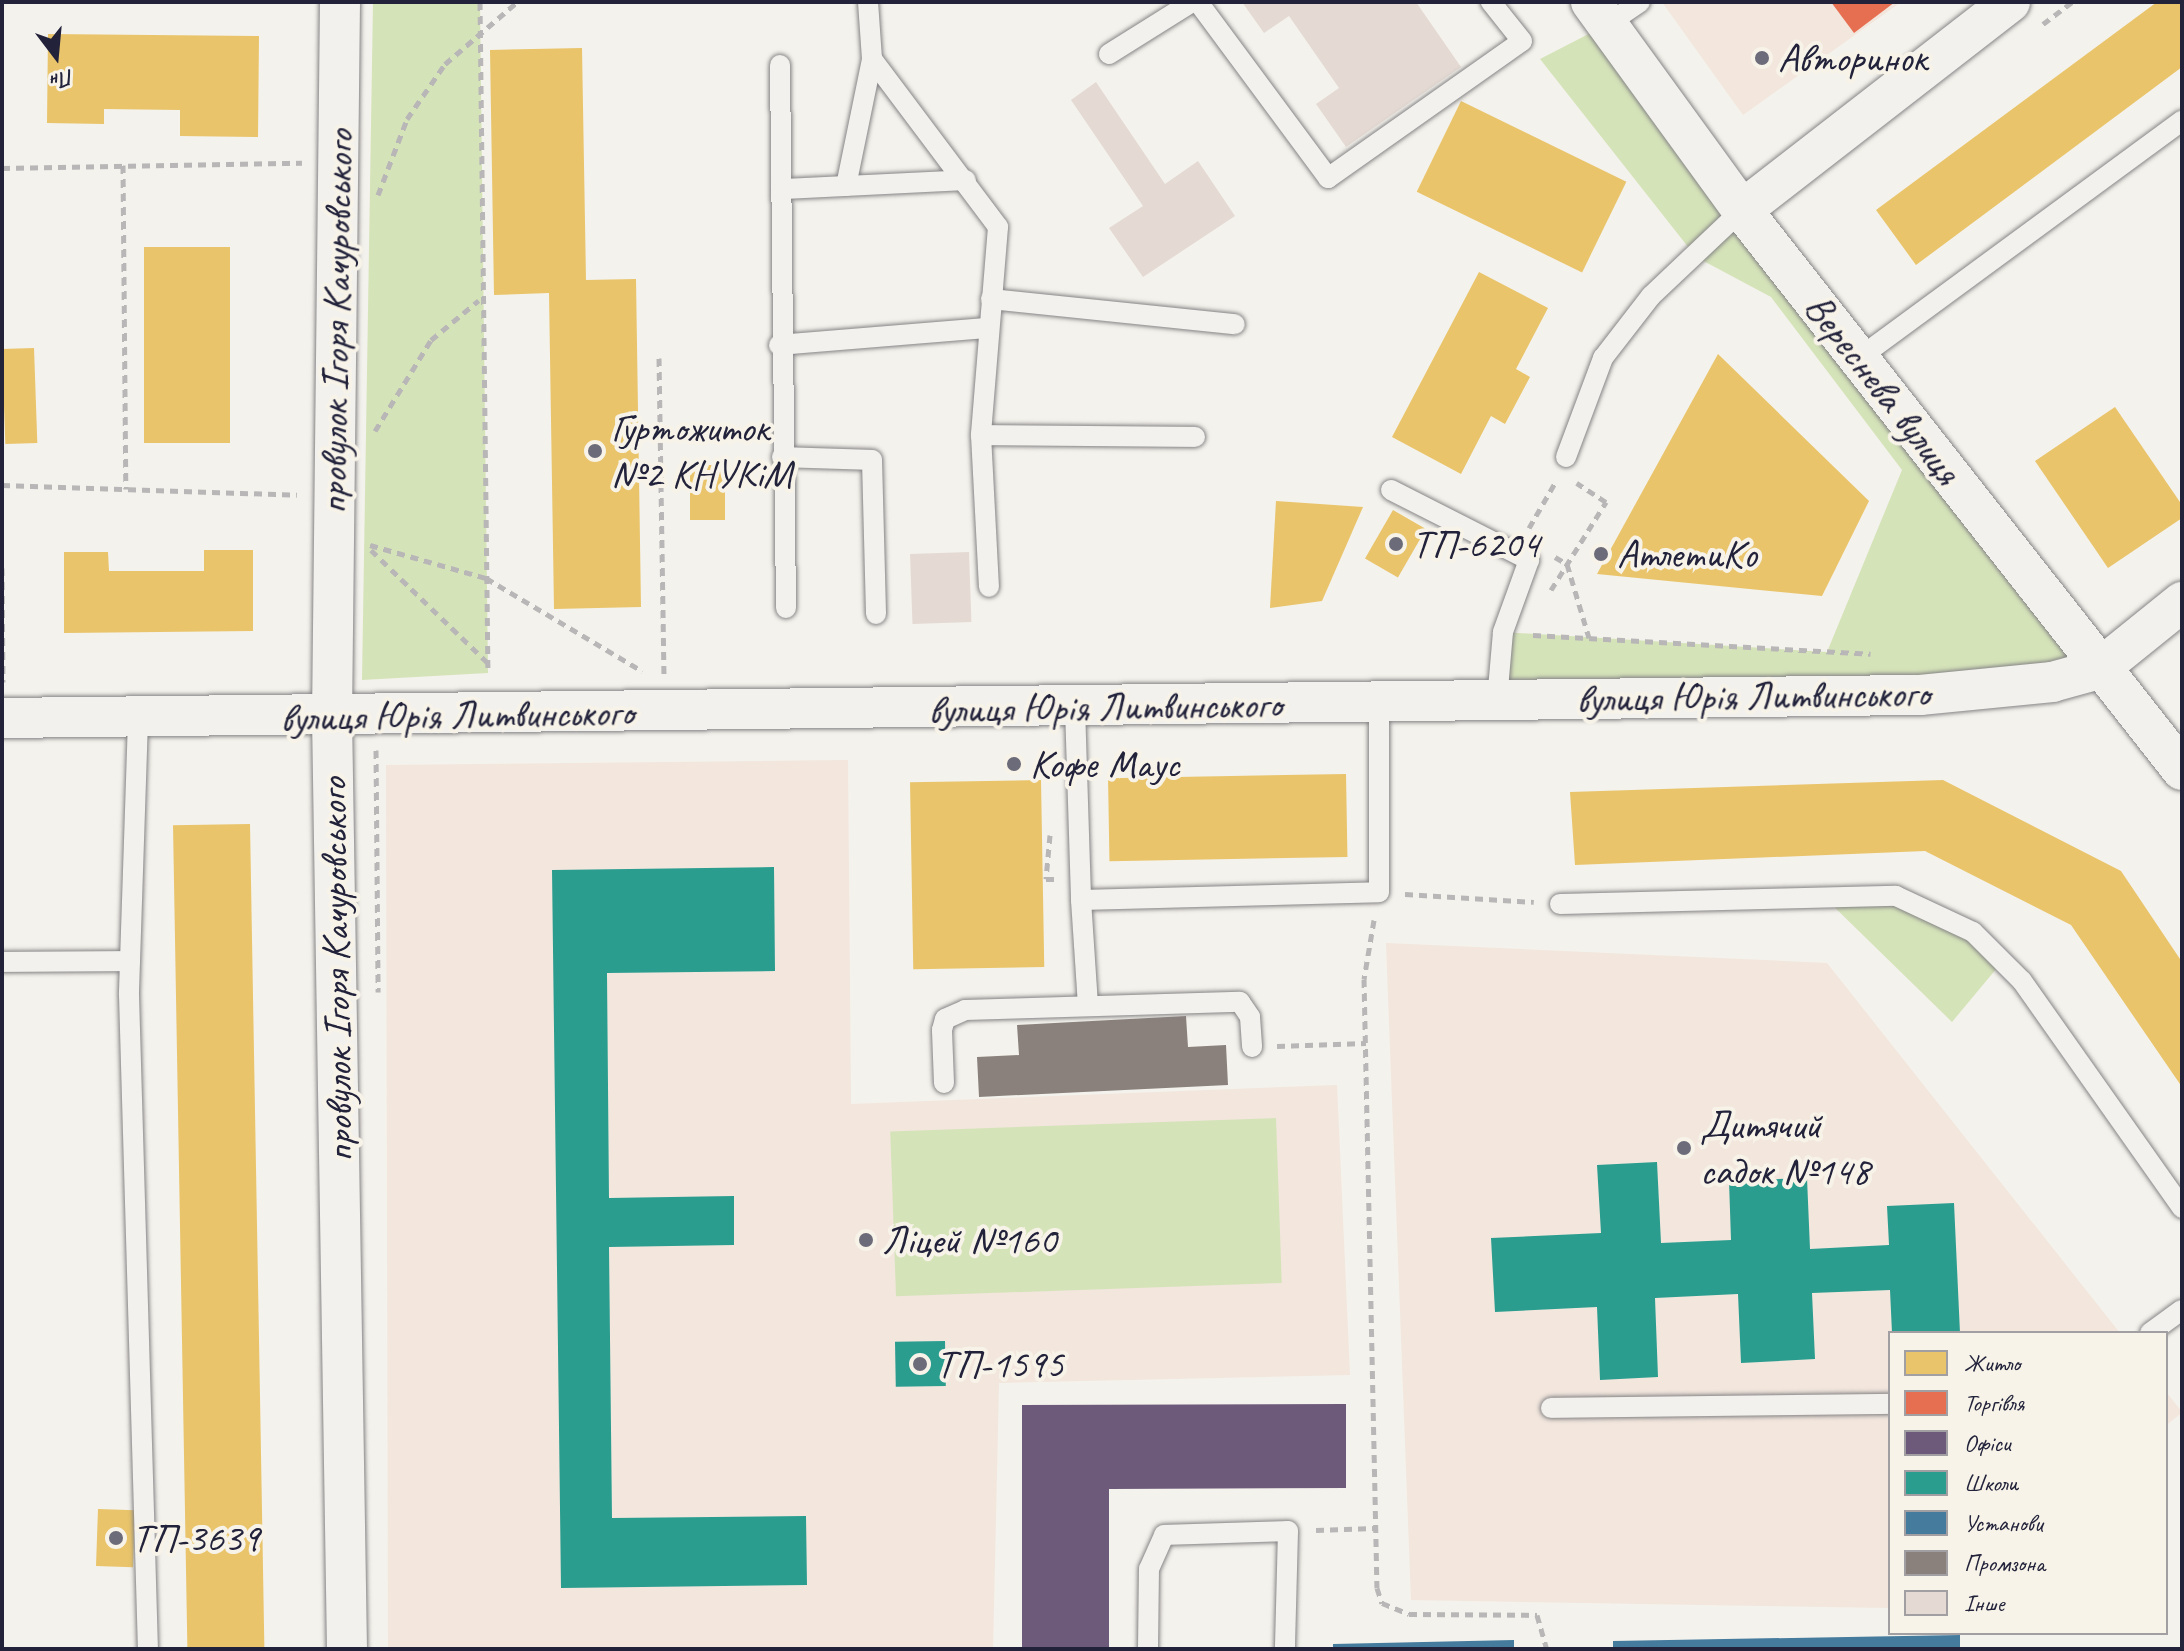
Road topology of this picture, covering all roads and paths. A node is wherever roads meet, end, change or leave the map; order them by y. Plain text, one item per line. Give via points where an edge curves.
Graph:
1 (340, 2) edge
2 (480, 2) edge
3 (517, 2) edge
4 (868, 2) edge
5 (1195, 2) edge
6 (1491, 2) edge
7 (1640, 2) edge
8 (2010, 2) edge
9 (1599, 13) edge
10 (480, 39) junction
11 (1109, 54) dead end
12 (872, 59) junction
13 (780, 65) dead end
14 (2182, 121) edge
15 (307, 163) dead end
16 (123, 165) junction
17 (2, 168) edge
18 (966, 180) junction
19 (846, 186) junction
20 (784, 189) junction
21 (375, 200) dead end
22 (1742, 210) junction
23 (480, 299) junction
24 (991, 299) junction
25 (1235, 324) dead end
26 (988, 328) junction
27 (779, 345) junction
28 (659, 358) dead end
29 (1859, 358) junction
30 (981, 435) junction
31 (1195, 437) dead end
32 (366, 447) dead end
33 (782, 457) junction
34 (1566, 457) dead end
35 (2, 485) edge
36 (126, 489) junction
37 (1391, 490) dead end
38 (303, 495) dead end
39 (1515, 553) junction
40 (2, 568) edge
41 (486, 578) junction
42 (989, 587) dead end
43 (2182, 602) edge
44 (786, 608) dead end
45 (876, 614) dead end
46 (1503, 632) junction
47 (1589, 638) junction
48 (1885, 654) dead end
49 (488, 663) junction
50 (2099, 669) junction
51 (488, 673) junction
52 (474, 674) dead end
53 (503, 674) dead end
54 (3, 683) edge
55 (1497, 701) junction
56 (1379, 703) junction
57 (1075, 707) junction
58 (332, 716) junction
59 (2, 718) edge
60 (138, 720) junction
61 (2182, 770) edge
62 (1379, 892) junction
63 (1081, 900) junction
64 (1560, 904) joint
65 (130, 961) junction
66 (2, 962) edge
67 (1088, 1005) junction
68 (1366, 1043) junction
69 (1252, 1047) joint
70 (944, 1083) dead end
71 (2182, 1208) edge
72 (2182, 1310) edge
73 (2153, 1331) edge
74 (1888, 1404) edge
75 (1551, 1408) dead end
76 (1375, 1528) junction
77 (1288, 1531) junction
78 (148, 1649) edge
79 (347, 1649) edge
80 (1148, 1649) edge
81 (1285, 1649) edge
82 (1547, 1649) edge

1 - 58 street, провулок Ігоря Качуровського
2 - 10 path
3 - 10 path
4 - 12 lane
5 - 6 lane via 1328,178 1522,41
5 - 11 lane
7 - 9 lane
8 - 22 street
9 - 22 street, Вереснева вулиця
10 - 21 path via 445,64 407,119
10 - 23 path
12 - 18 lane
12 - 19 lane
13 - 20 lane
14 - 29 lane
15 - 16 path
16 - 17 path
16 - 36 path
18 - 19 lane
18 - 24 lane via 998,227
19 - 20 lane
20 - 27 lane
22 - 29 street, Вереснева вулиця
22 - 34 lane via 1651,296 1603,358
23 - 32 path via 431,340
23 - 41 path
24 - 25 lane
24 - 26 lane
26 - 27 lane
26 - 30 lane
27 - 33 lane
28 - 41 path via 664,684
29 - 50 street, Вереснева вулиця
30 - 31 lane
30 - 42 lane
33 - 44 lane
33 - 45 lane via 872,460
35 - 36 path
36 - 38 path
37 - 39 lane
39 - 46 lane via 1529,560
39 - 47 path via 1561,472 1606,502 1567,564
40 - 54 path
41 - 49 path
41 - 49 path via 364,543
43 - 50 street, вулиця Юрія Литвинського
46 - 47 path
46 - 55 lane
47 - 48 path
49 - 51 path
50 - 55 street, вулиця Юрія Литвинського via 2052,682 1920,695
50 - 61 street, Вереснева вулиця
51 - 52 path
51 - 53 path
55 - 56 street, вулиця Юрія Литвинського
56 - 57 street, вулиця Юрія Литвинського
56 - 62 lane
57 - 58 street, вулиця Юрія Литвинського
57 - 63 lane
58 - 60 street, вулиця Юрія Литвинського
58 - 79 street, провулок Ігоря Качуровського
59 - 60 street, вулиця Юрія Литвинського
60 - 65 lane
62 - 63 lane
62 - 64 path
62 - 68 path via 1364,979
63 - 67 lane
64 - 71 lane via 1896,896 1973,932 2022,981
65 - 66 lane
65 - 78 lane
67 - 69 lane via 1240,1002 1250,1017
67 - 70 lane via 954,1013 942,1030
68 - 69 path
68 - 76 path
72 - 73 lane
74 - 75 lane
76 - 77 path
76 - 82 path via 1382,1603 1409,1614 1537,1615
77 - 80 lane via 1164,1535 1149,1569
77 - 81 lane

